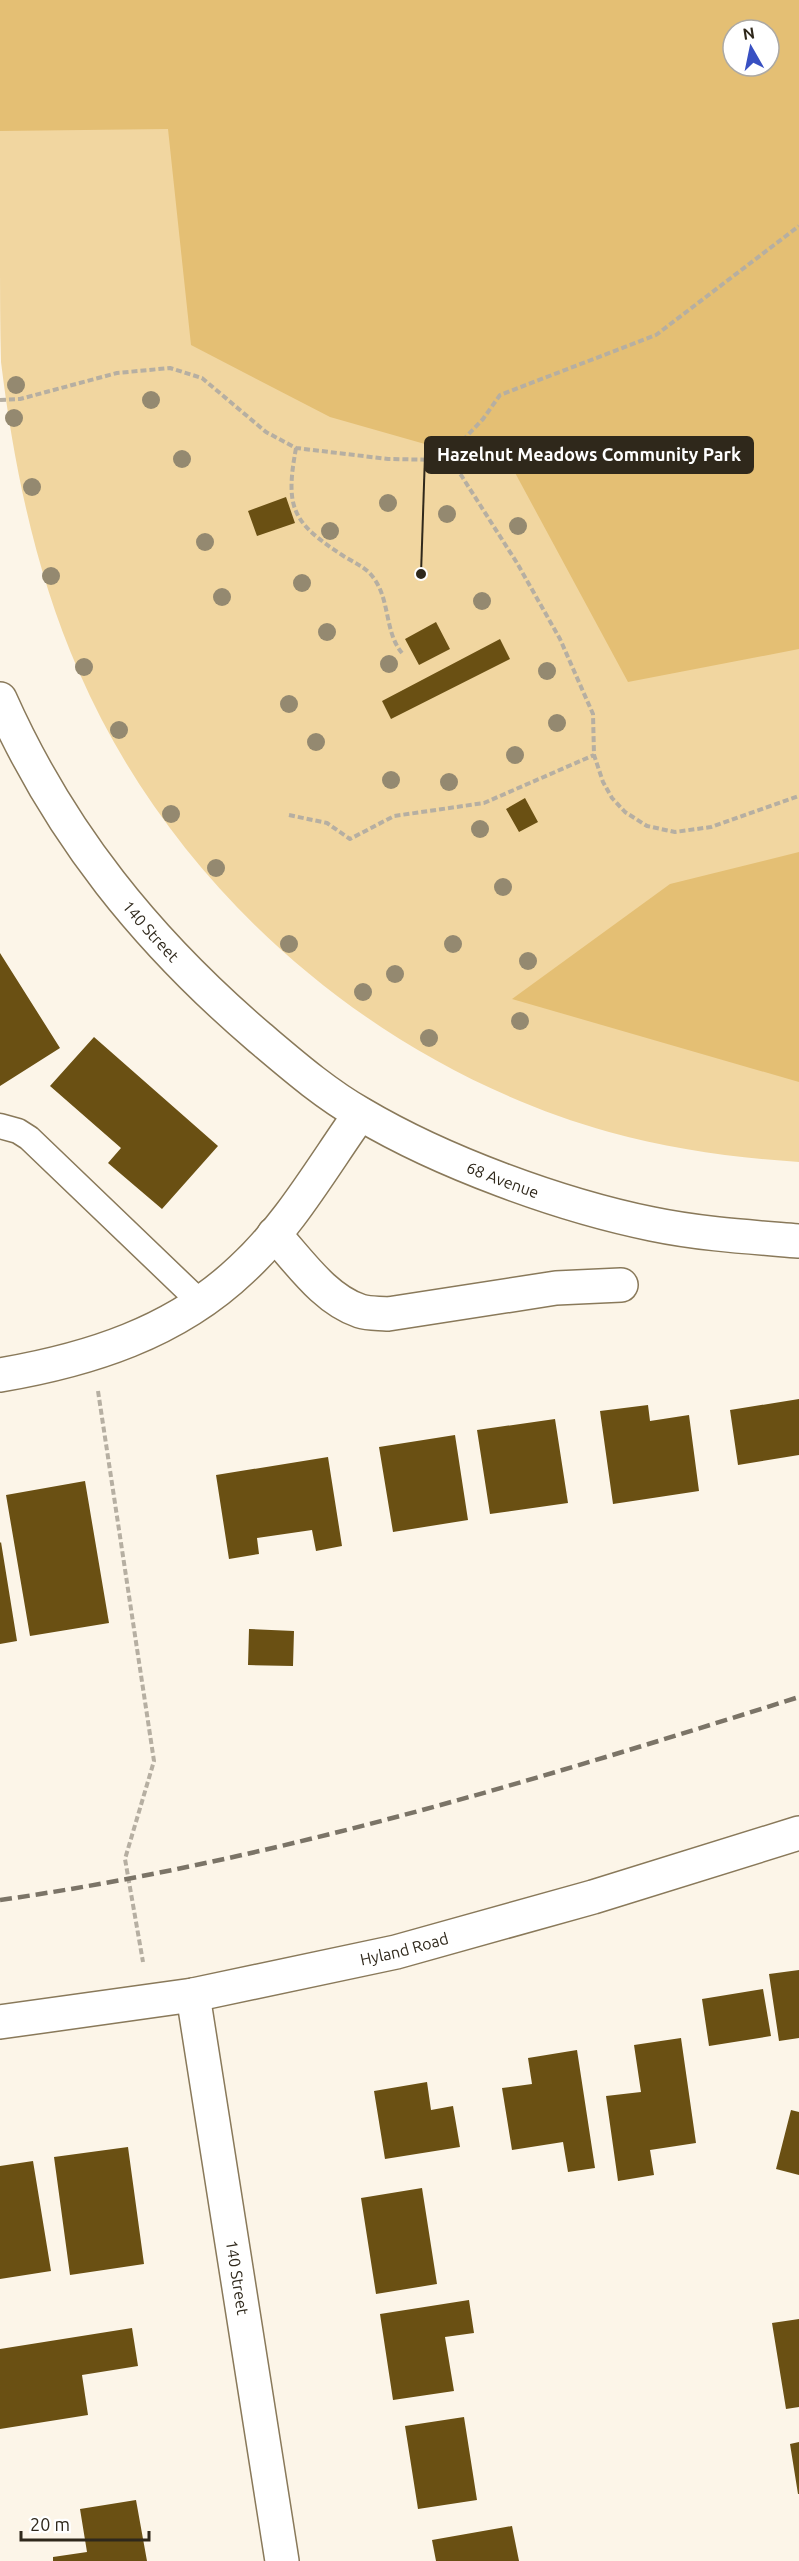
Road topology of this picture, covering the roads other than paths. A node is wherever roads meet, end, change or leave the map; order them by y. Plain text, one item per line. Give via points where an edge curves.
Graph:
1 (0, 699) edge
2 (360, 1114) junction
3 (0, 1126) edge
4 (274, 1234) junction
5 (799, 1241) edge
6 (621, 1285) dead end
7 (200, 1302) junction
8 (0, 1375) edge
9 (799, 1833) edge
10 (193, 1995) junction
11 (0, 2022) edge
12 (282, 2561) edge

1 - 2 street, 140 Street via 46,792 134,916 234,1015 287,1061
2 - 4 street
2 - 5 street, 68 Avenue via 438,1153 531,1190 595,1210 653,1224
3 - 7 lane via 29,1138
4 - 6 street via 326,1290 341,1303 362,1312 388,1314 556,1288
4 - 7 street via 242,1270
7 - 8 street via 103,1352
9 - 10 street, Hyland Road via 462,1935
10 - 11 street, Hyland Road
10 - 12 street, 140 Street

